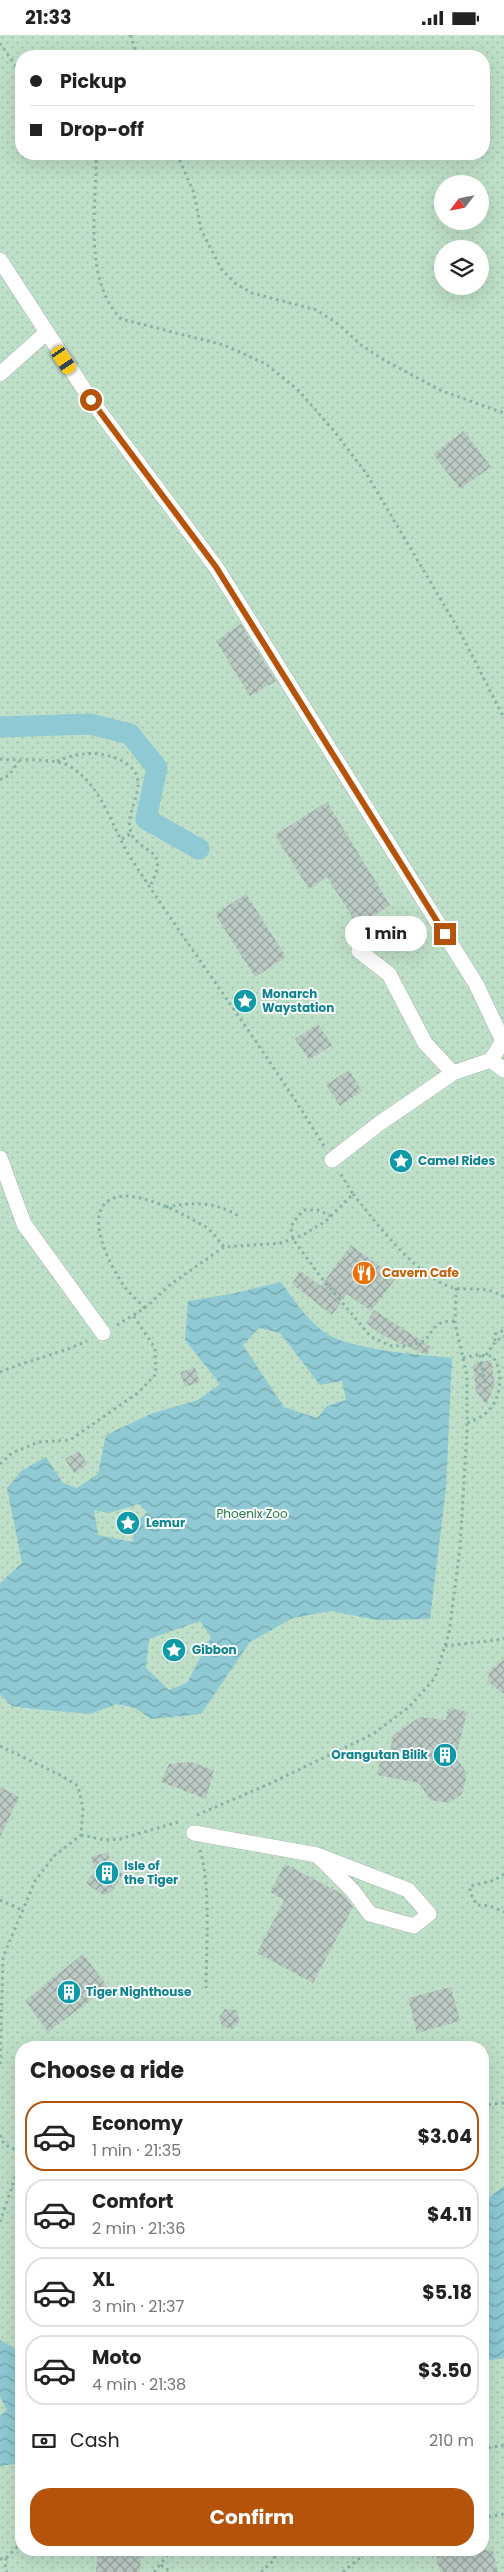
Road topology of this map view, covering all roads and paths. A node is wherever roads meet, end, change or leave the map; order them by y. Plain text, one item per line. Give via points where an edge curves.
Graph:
1 (130, 35) edge
2 (0, 43) edge
3 (136, 50) edge
4 (15, 65) edge
5 (96, 160) edge
6 (180, 160) edge
7 (0, 260) edge
8 (46, 333) junction
9 (0, 374) edge
10 (504, 413) edge
11 (504, 718) edge
12 (0, 759) edge
13 (19, 761) junction
14 (56, 762) junction
15 (0, 780) edge
16 (132, 833) junction
17 (121, 839) junction
18 (150, 886) junction
19 (359, 951) dead end
20 (490, 1061) junction
21 (504, 1070) edge
22 (453, 1073) junction
23 (0, 1157) edge
24 (332, 1160) junction
25 (353, 1194) junction
26 (165, 1207) junction
27 (331, 1216) junction
28 (240, 1217) dead end
29 (293, 1239) junction
30 (224, 1247) junction
31 (456, 1287) junction
32 (504, 1297) edge
33 (145, 1308) junction
34 (133, 1315) junction
35 (455, 1321) junction
36 (504, 1330) edge
37 (103, 1333) junction
38 (504, 1336) edge
39 (495, 1342) junction
40 (480, 1355) junction
41 (486, 1355) junction
42 (463, 1359) junction
43 (0, 1372) edge
44 (486, 1389) dead end
45 (467, 1423) junction
46 (0, 1464) edge
47 (504, 1639) edge
48 (445, 1646) junction
49 (0, 1747) edge
50 (191, 1826) junction
51 (81, 1835) junction
52 (317, 1855) junction
53 (504, 1874) edge
54 (0, 1900) edge
55 (22, 1911) junction
56 (504, 1912) edge
57 (206, 1988) dead end
58 (0, 2068) edge
59 (504, 2103) edge
60 (489, 2104) edge
61 (0, 2135) edge
62 (15, 2149) edge
63 (15, 2178) edge
64 (0, 2222) edge
65 (504, 2445) edge
66 (489, 2448) edge
67 (504, 2514) edge
68 (489, 2517) edge
69 (15, 2549) edge
70 (168, 2556) edge
71 (275, 2556) edge
72 (363, 2556) edge
73 (6, 2557) junction
74 (0, 2559) edge
75 (161, 2565) junction
76 (7, 2572) edge
77 (154, 2572) edge
78 (171, 2572) edge
79 (261, 2572) edge
80 (343, 2572) edge

1 - 3 path
2 - 4 path
5 - 11 path via 95,253 100,287 110,307 121,319 224,345 266,364 299,391 366,473 460,633
6 - 10 path via 194,193 201,230 222,270 236,284 252,293 316,311 337,323 360,345 384,360 442,391
7 - 8 lane
8 - 9 lane
8 - 20 lane via 91,400 216,567 476,984 503,1041
12 - 13 path
13 - 14 path
13 - 15 path via 10,775
14 - 16 path via 84,753 96,754 127,763 134,769 138,783 130,818
14 - 17 path via 70,766 89,782
16 - 17 path
16 - 18 path via 158,862
17 - 18 path
18 - 24 path via 247,1027
19 - 22 lane via 389,974 425,1043
20 - 21 lane
20 - 22 lane
22 - 24 lane
23 - 37 lane via 24,1224
24 - 25 path
25 - 27 path
25 - 31 path via 401,1252 446,1286
26 - 28 path via 205,1203
26 - 30 path via 207,1228
26 - 33 path via 153,1201 116,1197 106,1203 98,1223 100,1240 109,1260 125,1287
27 - 29 path
27 - 29 path via 318,1210 304,1211 293,1222
29 - 30 path via 282,1243
29 - 35 path via 364,1328 381,1343 407,1346 421,1343 437,1325
30 - 33 path via 170,1284
31 - 32 path via 494,1290
31 - 35 path
33 - 34 path
34 - 37 path
34 - 46 path via 155,1348 156,1374 140,1391 70,1440 39,1442 12,1453
35 - 42 path
36 - 39 path via 495,1334
37 - 43 path via 69,1349 29,1359
38 - 39 path
39 - 41 path
40 - 41 path
40 - 42 path
40 - 44 path
41 - 45 path via 495,1359 503,1383 493,1406 484,1415
42 - 45 path via 467,1376
45 - 48 path via 460,1548
47 - 48 path
48 - 50 path via 435,1678 409,1707 372,1734
49 - 51 path via 78,1786 84,1808
50 - 51 path via 120,1839 105,1840
50 - 52 lane
50 - 57 path via 203,1860
51 - 55 path via 54,1856 34,1881
52 - 52 lane via 353,1891 370,1914 414,1926 429,1915 408,1890
53 - 56 path via 495,1880 470,1886 470,1893 477,1905
54 - 55 path
55 - 58 path via 3,1957
59 - 60 path
61 - 62 path via 4,2143
63 - 64 path
65 - 66 path
67 - 68 path
69 - 73 path
70 - 75 path
71 - 79 path
72 - 80 path
73 - 74 path
73 - 76 path
75 - 77 path
75 - 78 path

